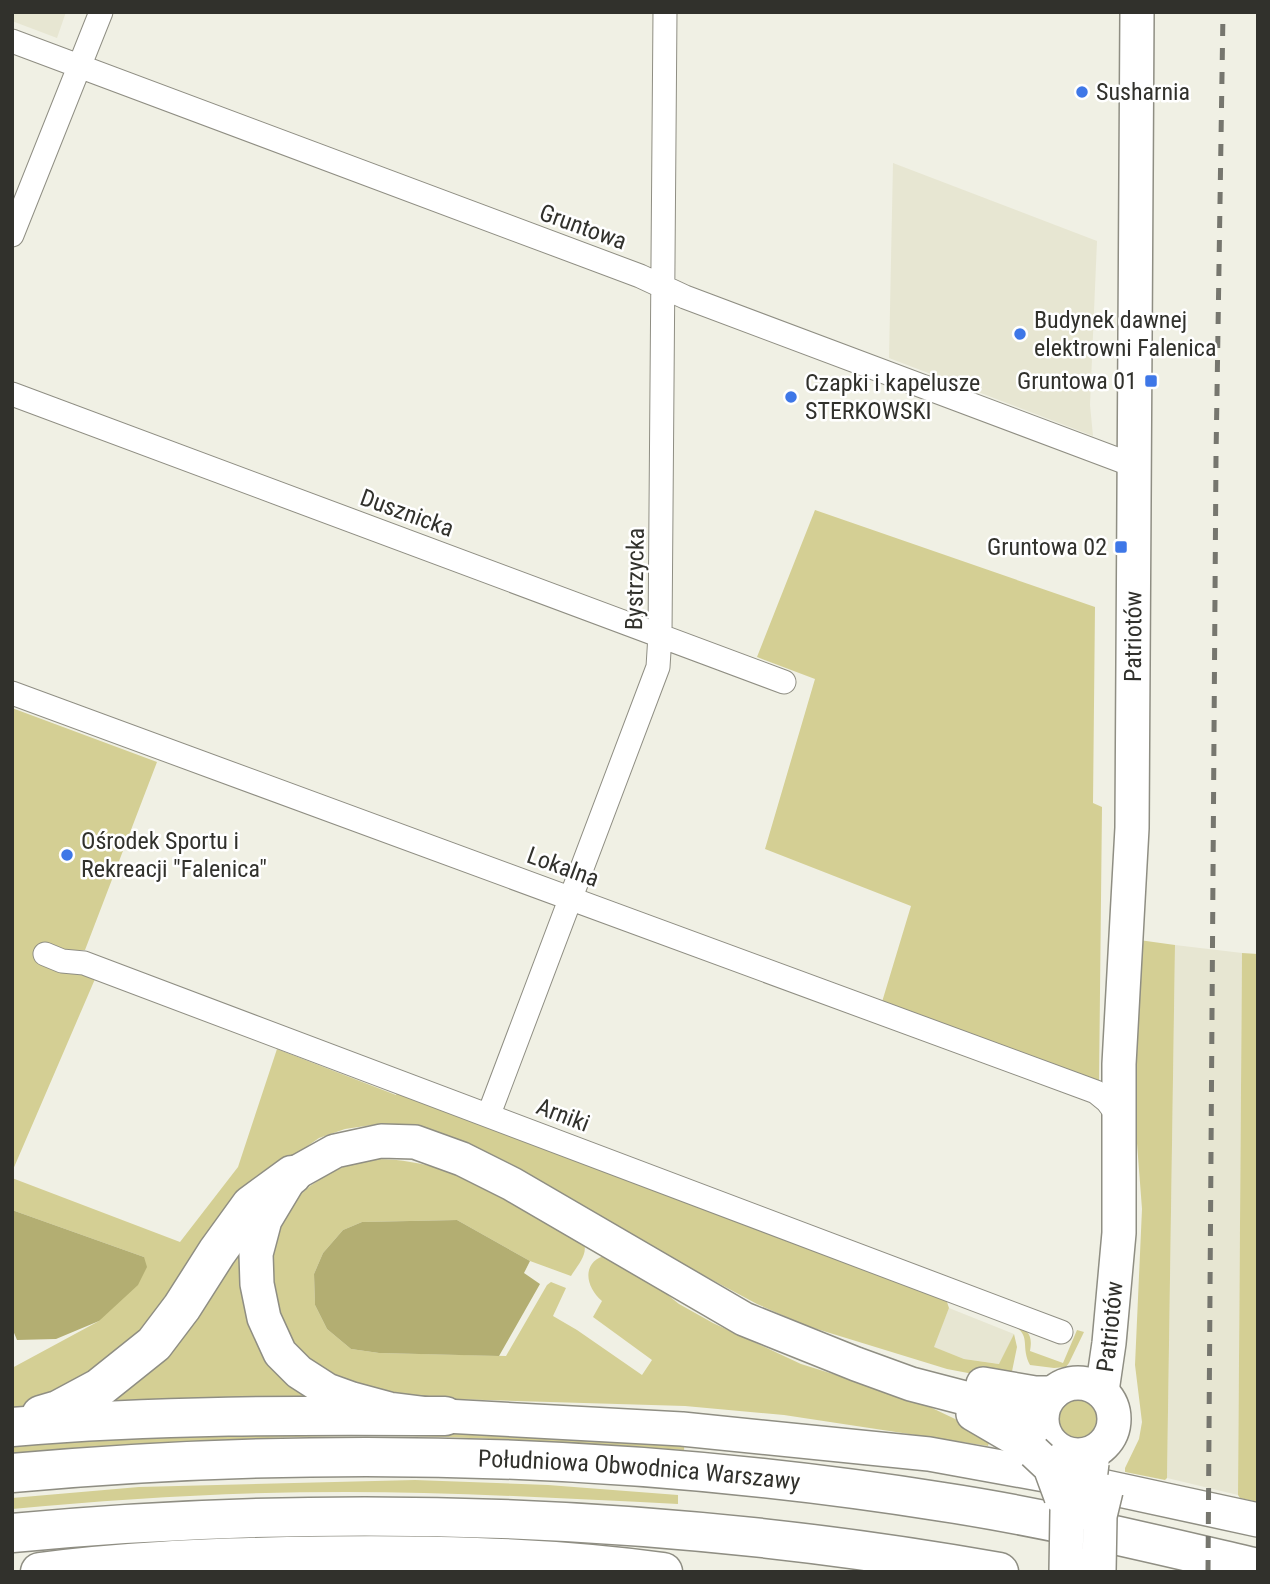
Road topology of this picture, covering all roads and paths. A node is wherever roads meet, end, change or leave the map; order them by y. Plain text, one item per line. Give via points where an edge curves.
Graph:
1 (101, 12) edge
2 (665, 12) edge
3 (1137, 12) edge
4 (12, 40) edge
5 (81, 66) junction
6 (12, 235) edge
7 (664, 287) junction
8 (12, 394) edge
9 (1135, 466) junction
10 (660, 635) junction
11 (784, 682) dead end
12 (12, 693) edge
13 (572, 898) junction
14 (45, 954) dead end
15 (1119, 1064) junction
16 (1096, 1092) junction
17 (489, 1114) junction
18 (1119, 1117) junction
19 (292, 1175) junction
20 (1115, 1260) junction
21 (1061, 1332) dead end
22 (810, 1346) junction
23 (1075, 1389) junction
24 (445, 1416) junction
25 (12, 1426) edge
26 (1071, 1453) junction
27 (12, 1473) edge
28 (1258, 1520) edge
29 (12, 1533) edge
30 (1258, 1568) edge
31 (40, 1572) edge
32 (663, 1572) edge
33 (999, 1572) edge
34 (1066, 1572) edge
35 (1088, 1572) edge
36 (1098, 1572) edge

1 - 5 street
2 - 7 street, Bystrzycka
3 - 9 main road, Patriotów
4 - 5 street, Gruntowa
5 - 6 street
5 - 7 street, Gruntowa
7 - 9 street, Gruntowa
7 - 10 street, Bystrzycka
8 - 10 street, Dusznicka
9 - 15 main road, Patriotów via 1132,828
10 - 11 street, Dusznicka
10 - 13 street, Bystrzycka via 658,667
12 - 13 street, Lokalna
13 - 16 street, Lokalna
13 - 17 street, Bystrzycka
14 - 17 street, Arniki via 84,963
15 - 16 street
15 - 18 main road, Patriotów
16 - 18 street, Lokalna
17 - 21 street, Arniki
18 - 20 main road, Patriotów
19 - 22 main road via 335,1151 381,1140 415,1142 512,1184 744,1319
19 - 24 main road via 265,1220 256,1254 264,1318 280,1353 327,1390 389,1409
19 - 25 highway via 251,1205 182,1307 145,1351 99,1388 58,1410
20 - 23 main road, Patriotów
20 - 26 main road via 1126,1314 1123,1369 1132,1419 1127,1442
22 - 23 main road via 1035,1393
22 - 26 main road via 931,1390 1021,1442
23 - 26 main road, Patriotów via 1044,1406
23 - 26 main road via 1112,1405 1114,1423 1108,1440
24 - 25 highway via 261,1415
24 - 28 main road via 682,1429 929,1454
26 - 34 main road, bridge
26 - 35 main road, bridge via 1088,1496
26 - 36 main road, bridge via 1100,1516
27 - 30 highway, Południowa Obwodnica Warszawy via 172,1461 375,1456 677,1469 983,1508
29 - 33 highway via 214,1518 512,1517 775,1538
31 - 32 highway via 347,1555 525,1558

